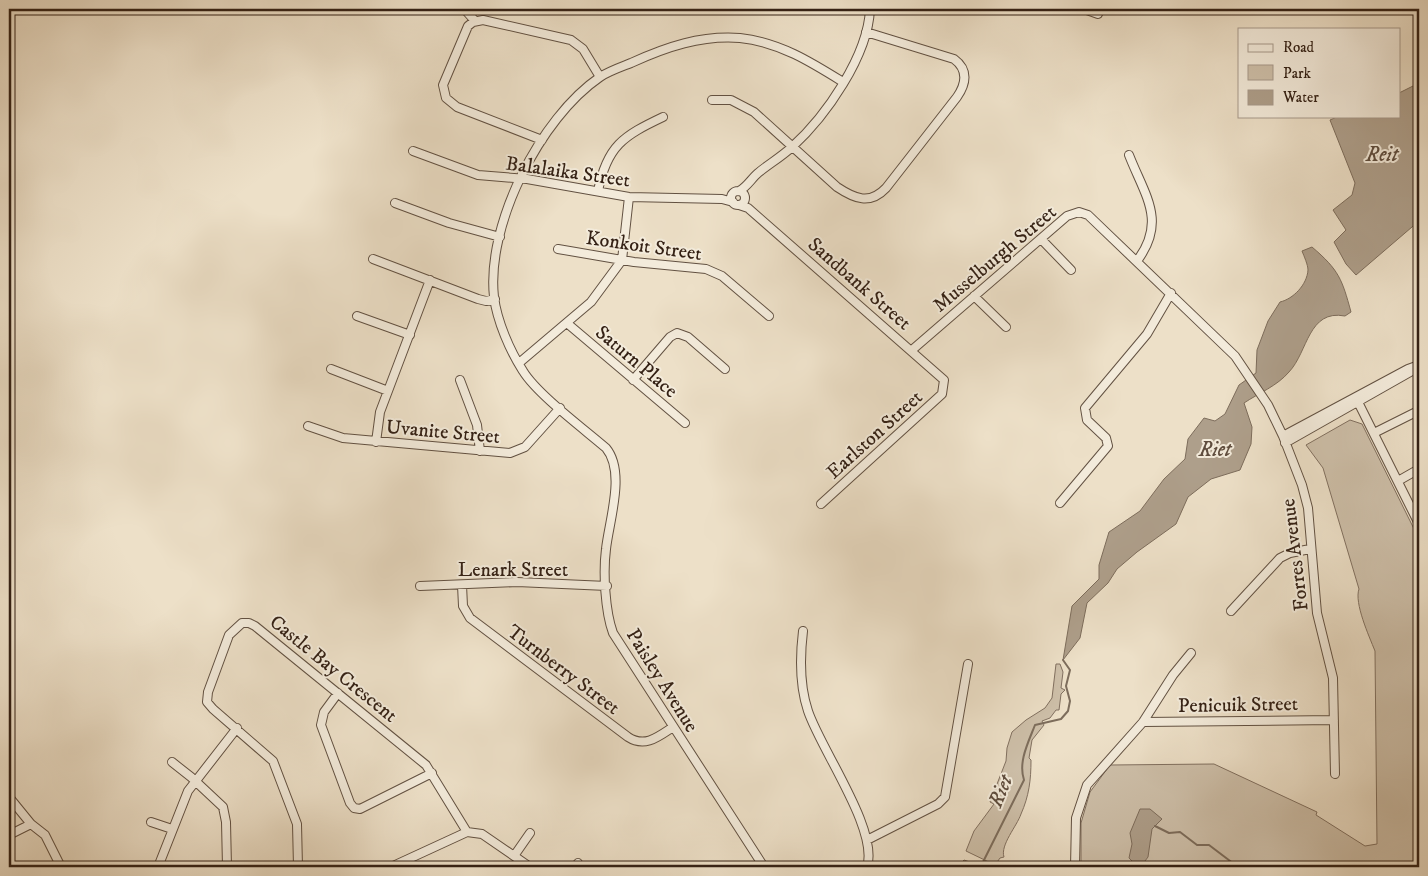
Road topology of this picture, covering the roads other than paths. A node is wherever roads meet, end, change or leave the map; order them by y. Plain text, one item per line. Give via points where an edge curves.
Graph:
1 (870, 9) edge
2 (1084, 9) edge
3 (467, 12) dead end
4 (1098, 14) dead end
5 (475, 21) junction
6 (866, 32) junction
7 (600, 77) junction
8 (843, 82) junction
9 (712, 100) dead end
10 (662, 117) dead end
11 (542, 140) junction
12 (792, 148) junction
13 (413, 151) dead end
14 (1129, 155) dead end
15 (520, 179) junction
16 (598, 191) junction
17 (739, 196) junction
18 (629, 197) junction
19 (395, 203) dead end
20 (1074, 212) joint
21 (500, 237) junction
22 (1041, 239) junction
23 (558, 249) dead end
24 (373, 259) dead end
25 (622, 260) junction
26 (1137, 261) junction
27 (1071, 270) dead end
28 (430, 280) junction
29 (1171, 293) junction
30 (974, 296) junction
31 (494, 299) junction
32 (357, 316) dead end
33 (769, 316) dead end
34 (568, 324) junction
35 (1006, 326) dead end
36 (410, 335) junction
37 (912, 350) junction
38 (518, 363) junction
39 (1419, 366) edge
40 (331, 369) dead end
41 (725, 369) dead end
42 (460, 380) dead end
43 (633, 380) junction
44 (945, 386) joint
45 (388, 390) junction
46 (1357, 399) junction
47 (560, 408) junction
48 (1416, 412) dead end
49 (686, 423) dead end
50 (308, 426) dead end
51 (1374, 433) junction
52 (1284, 440) junction
53 (376, 442) junction
54 (480, 451) junction
55 (1419, 469) edge
56 (1398, 481) junction
57 (1060, 503) dead end
58 (821, 504) dead end
59 (1419, 523) edge
60 (1310, 549) junction
61 (462, 584) junction
62 (420, 586) dead end
63 (607, 586) junction
64 (1231, 611) dead end
65 (803, 631) dead end
66 (1191, 653) dead end
67 (968, 664) dead end
68 (338, 693) junction
69 (1334, 720) junction
70 (1144, 722) junction
71 (673, 727) junction
72 (236, 728) junction
73 (172, 762) dead end
74 (432, 773) junction
75 (1335, 774) dead end
76 (195, 780) junction
77 (9, 797) edge
78 (151, 822) dead end
79 (31, 824) junction
80 (172, 829) junction
81 (467, 832) junction
82 (530, 833) dead end
83 (9, 835) edge
84 (867, 840) junction
85 (514, 856) junction
86 (61, 867) edge
87 (158, 867) edge
88 (227, 867) edge
89 (298, 867) edge
90 (392, 867) edge
91 (530, 867) edge
92 (764, 867) edge
93 (867, 867) edge
94 (1075, 867) edge

1 - 6 street
2 - 4 street
3 - 5 street
5 - 7 street via 487,20 573,41 583,49
5 - 11 street via 467,28 446,78 443,90 446,98 457,107
6 - 8 street
6 - 12 street via 954,60 963,69 963,88 884,190 870,199 860,199 844,192
7 - 8 street, Paisley Avenue via 671,46 720,38 756,41 780,48 806,58
7 - 11 street, Paisley Avenue via 564,112
8 - 12 street via 825,111
9 - 12 street via 732,100 754,112
10 - 16 street via 636,130 613,151 604,165
11 - 15 street, Paisley Avenue
12 - 17 street via 759,172
13 - 15 street, Balalaika Street via 478,175
14 - 26 street via 1153,218 1150,241
15 - 16 street, Balalaika Street
15 - 21 street, Paisley Avenue
16 - 18 street, Balalaika Street
17 - 18 street, Balalaika Street via 722,199
17 - 37 street, Sandbank Street via 748,208
18 - 25 street
19 - 21 street via 449,224
20 - 22 street, Musselburgh Street
20 - 26 street, Forres Avenue via 1088,215
21 - 31 street, Paisley Avenue via 494,270
22 - 27 street
22 - 30 street, Musselburgh Street
23 - 25 street, Konkoit Street
24 - 28 street
25 - 33 street, Konkoit Street via 712,271
25 - 34 street via 591,302
26 - 29 street, Forres Avenue
28 - 31 street via 483,300
28 - 36 street
29 - 52 street, Forres Avenue via 1229,350 1250,377
29 - 57 street via 1148,334 1086,408 1087,420 1106,438 1108,446
30 - 35 street
30 - 37 street, Musselburgh Street
31 - 38 street, Paisley Avenue
32 - 36 street
34 - 38 street
34 - 43 street, Saturn Place
36 - 45 street
37 - 44 street, Sandbank Street via 942,376
38 - 47 street, Paisley Avenue via 535,386
39 - 46 street
40 - 45 street
41 - 43 street via 688,337 676,333
42 - 54 street via 477,425
43 - 49 street, Saturn Place
44 - 58 street, Earlston Street via 936,400
45 - 53 street via 379,417
46 - 51 street
46 - 52 street
47 - 54 street, Uvanite Street via 520,450 510,453
47 - 63 street, Paisley Avenue via 606,448 614,463 613,508 605,557
48 - 51 street
50 - 53 street, Uvanite Street via 339,438
51 - 56 street
52 - 60 street, Forres Avenue via 1305,495
53 - 54 street, Uvanite Street
55 - 56 street
56 - 59 street
60 - 64 street via 1280,558
60 - 69 street, Forres Avenue via 1317,613 1333,678
61 - 62 street, Lenark Street
61 - 63 street, Lenark Street via 516,582
61 - 71 street, Turnberry Street via 463,606 472,619 628,737 648,741
63 - 71 street, Paisley Avenue via 608,615 613,633
65 - 84 street via 801,656 808,710
66 - 70 street
67 - 84 street via 945,797 938,804
68 - 72 street, Castle Bay Crescent via 255,626 242,623 229,635 206,697 211,707
68 - 74 street, Castle Bay Crescent via 421,760
68 - 74 street via 323,715 322,728 354,808 360,809
69 - 70 street, Penicuik Street
69 - 75 street, Forres Avenue
70 - 94 street via 1087,785 1076,818
71 - 92 street, Paisley Avenue
72 - 76 street
72 - 89 street, Castle Bay Crescent via 268,754 275,764 297,824
73 - 76 street
74 - 81 street, Castle Bay Crescent
76 - 80 street
76 - 88 street via 224,810
77 - 79 street
78 - 80 street
79 - 83 street
79 - 86 street via 46,837
80 - 87 street
81 - 85 street via 482,834
81 - 90 street
82 - 85 street
84 - 93 street
85 - 91 street

